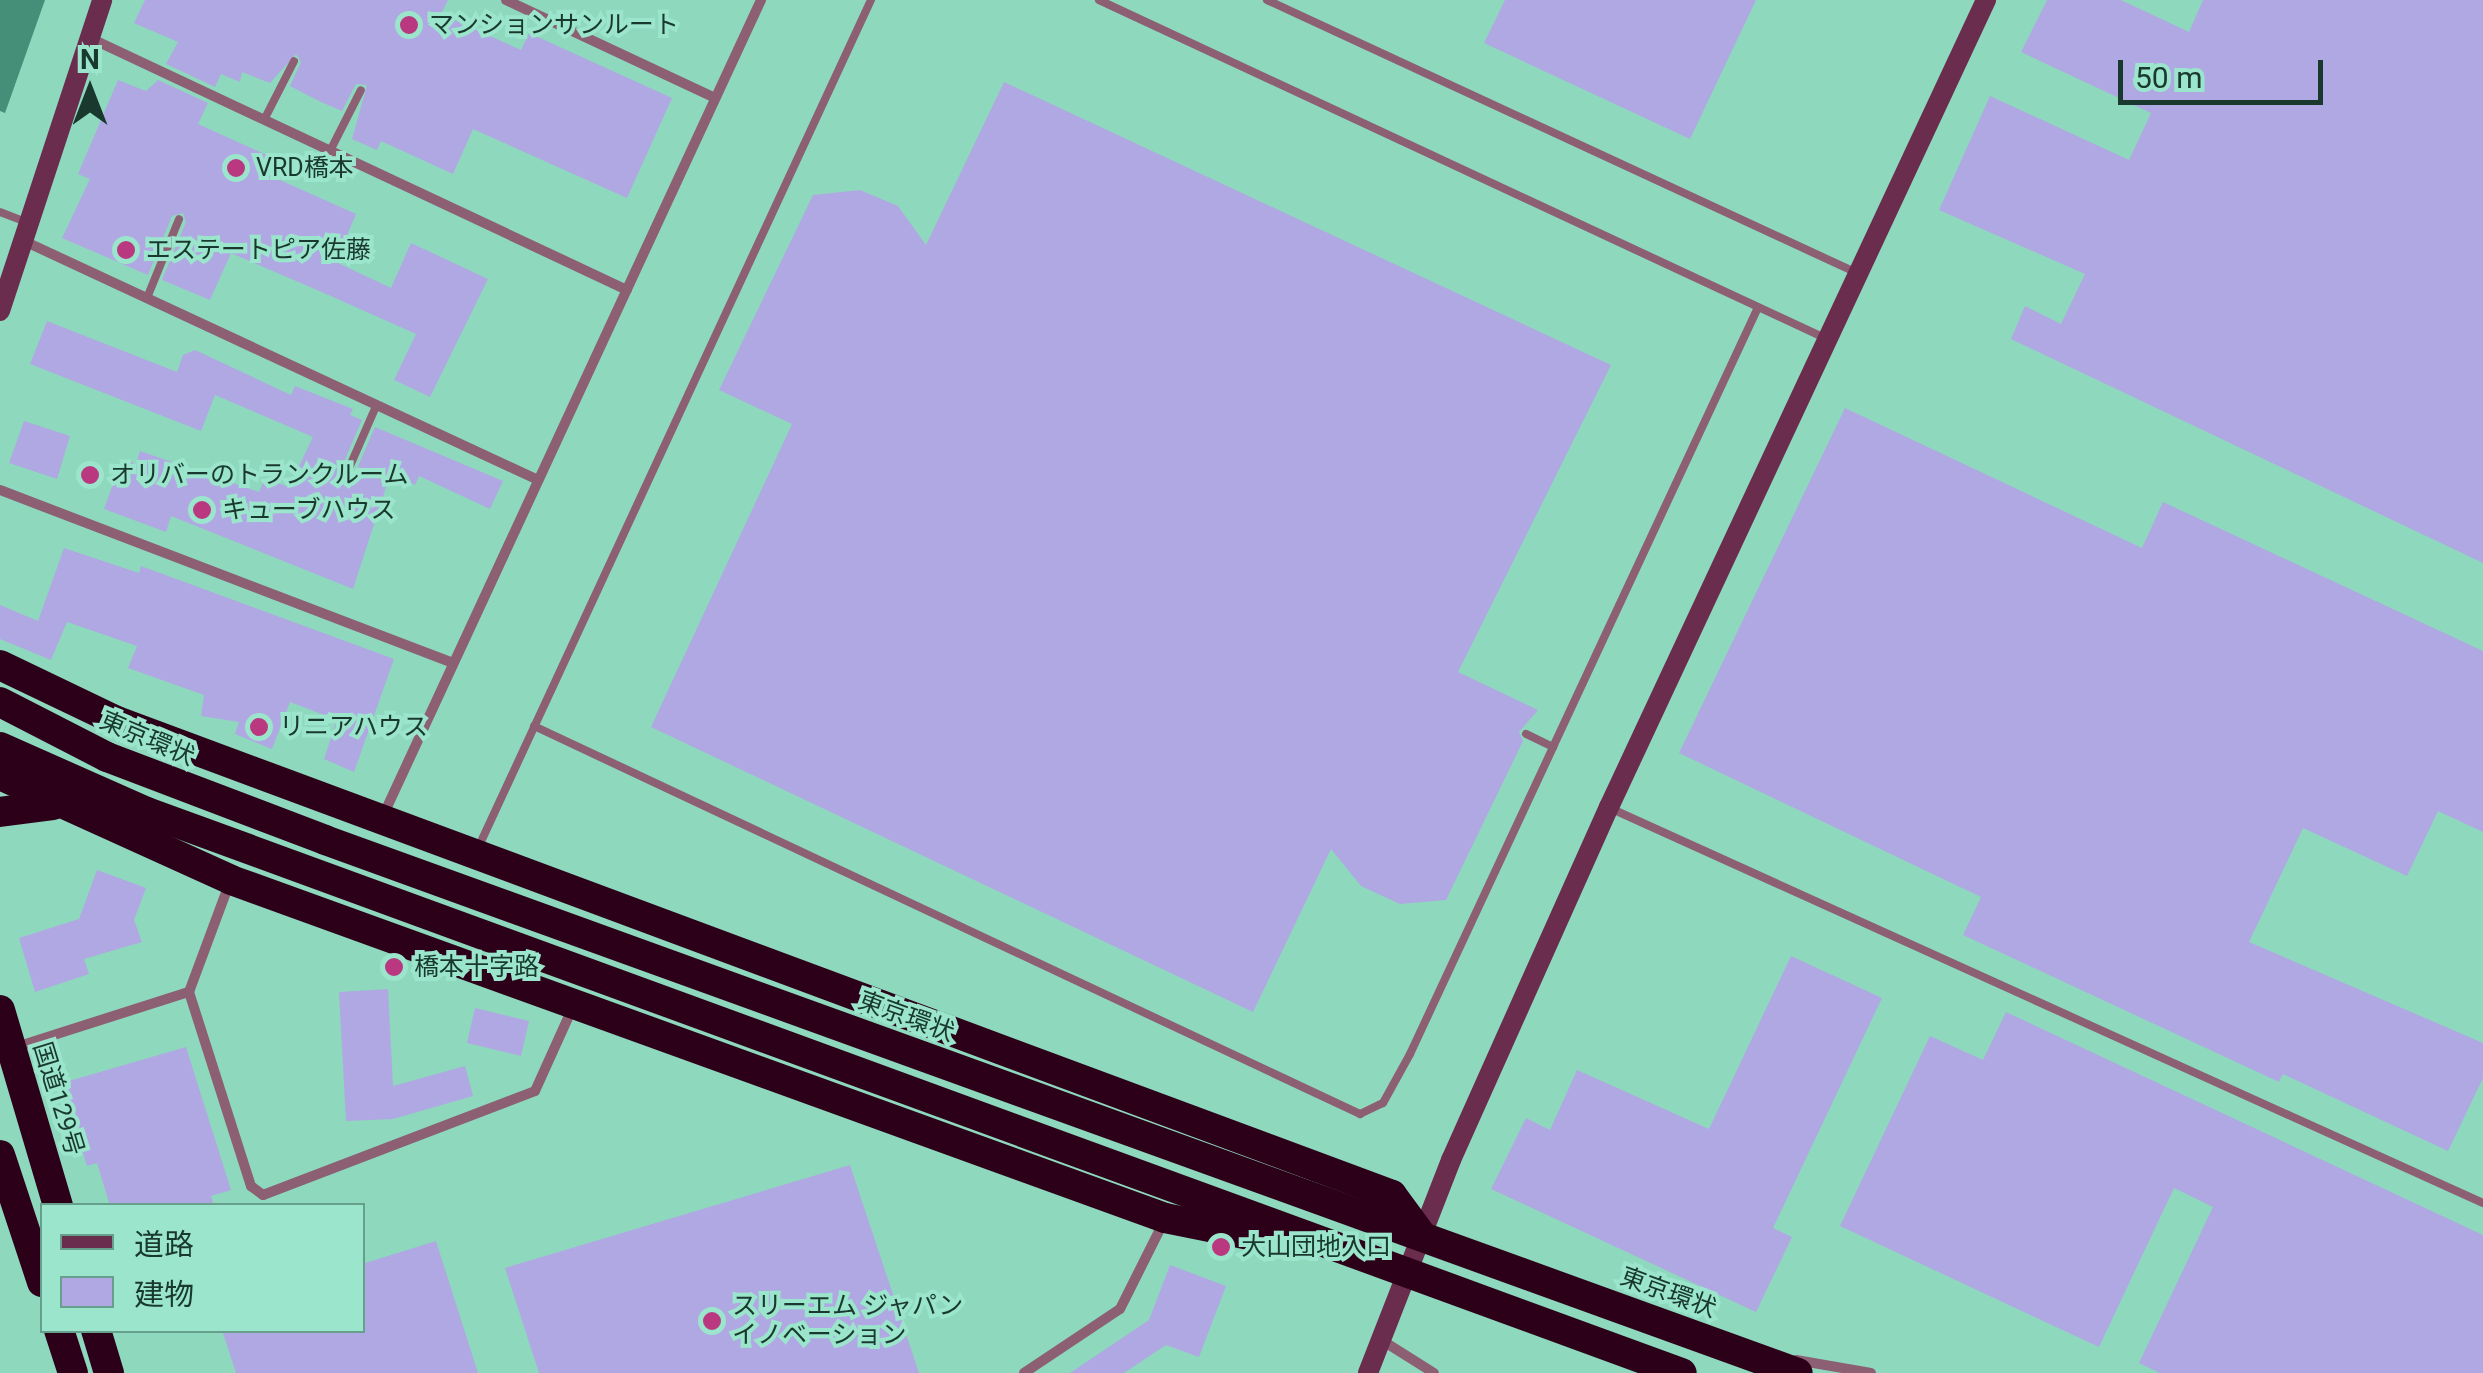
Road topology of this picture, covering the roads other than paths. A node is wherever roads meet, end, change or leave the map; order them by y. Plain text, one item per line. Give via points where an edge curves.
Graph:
1 (102, 0) edge
2 (506, 0) edge
3 (760, 0) edge
4 (871, 0) edge
5 (1099, 0) edge
6 (1267, 0) edge
7 (1986, 0) edge
8 (90, 38) junction
9 (294, 61) dead end
10 (361, 90) dead end
11 (715, 98) junction
12 (264, 120) junction
13 (330, 151) junction
14 (0, 212) edge
15 (179, 219) dead end
16 (27, 232) junction
17 (1858, 274) junction
18 (627, 290) junction
19 (147, 298) junction
20 (1758, 307) junction
21 (0, 311) edge
22 (1828, 340) junction
23 (377, 404) junction
24 (346, 475) dead end
25 (538, 480) junction
26 (0, 490) edge
27 (453, 663) junction
28 (0, 665) edge
29 (0, 702) edge
30 (534, 726) junction
31 (1526, 734) dead end
32 (1553, 746) junction
33 (0, 748) edge
34 (0, 774) edge
35 (60, 806) junction
36 (1609, 808) junction
37 (0, 812) edge
38 (382, 819) junction
39 (475, 854) junction
40 (230, 880) junction
41 (190, 992) junction
42 (574, 1004) junction
43 (0, 1010) edge
44 (12, 1048) junction
45 (0, 1155) edge
46 (2483, 1202) edge
47 (57, 1203) edge
48 (1165, 1218) junction
49 (1422, 1236) junction
50 (1350, 1256) junction
51 (40, 1276) edge
52 (1407, 1278) junction
53 (60, 1333) edge
54 (97, 1333) edge
55 (1383, 1341) junction
56 (1746, 1353) junction
57 (1676, 1372) edge
58 (73, 1373) edge
59 (109, 1373) edge
60 (1024, 1373) edge
61 (1368, 1373) edge
62 (1434, 1373) edge
63 (1798, 1373) edge
64 (1871, 1373) edge

1 - 8 street
2 - 11 street
3 - 11 street
4 - 30 lane
5 - 20 lane
6 - 17 lane
7 - 17 street
8 - 12 street
8 - 16 street
9 - 12 lane
10 - 13 lane
11 - 18 street
12 - 13 street
13 - 18 street
14 - 16 lane
15 - 19 lane
16 - 19 street
16 - 21 street
17 - 22 street
18 - 25 street
19 - 23 street
20 - 22 lane
20 - 32 lane
22 - 36 street
23 - 24 lane
23 - 25 street
25 - 27 street
26 - 27 street
27 - 38 street
28 - 38 highway via 117,722
29 - 49 highway, 東京環状 via 107,756 325,840
30 - 32 lane via 1360,1114 1383,1104 1410,1054
30 - 39 lane
31 - 32 lane
33 - 50 highway via 86,789 908,1086
34 - 35 highway
35 - 37 highway via 22,804
35 - 40 highway
36 - 46 lane
36 - 49 street
38 - 39 highway
39 - 49 highway via 1392,1195
40 - 41 street
40 - 42 highway
41 - 42 street via 251,1186 263,1195 535,1091
41 - 44 street
42 - 48 highway
43 - 44 highway, 国道129号
44 - 47 highway, 国道129号
45 - 51 highway
48 - 50 highway
48 - 60 street via 1120,1309
49 - 52 street
49 - 56 highway, 東京環状
50 - 52 highway
52 - 55 street
52 - 57 highway
53 - 58 highway
54 - 59 highway
55 - 61 street
55 - 62 street
56 - 63 highway, 東京環状
56 - 64 street

